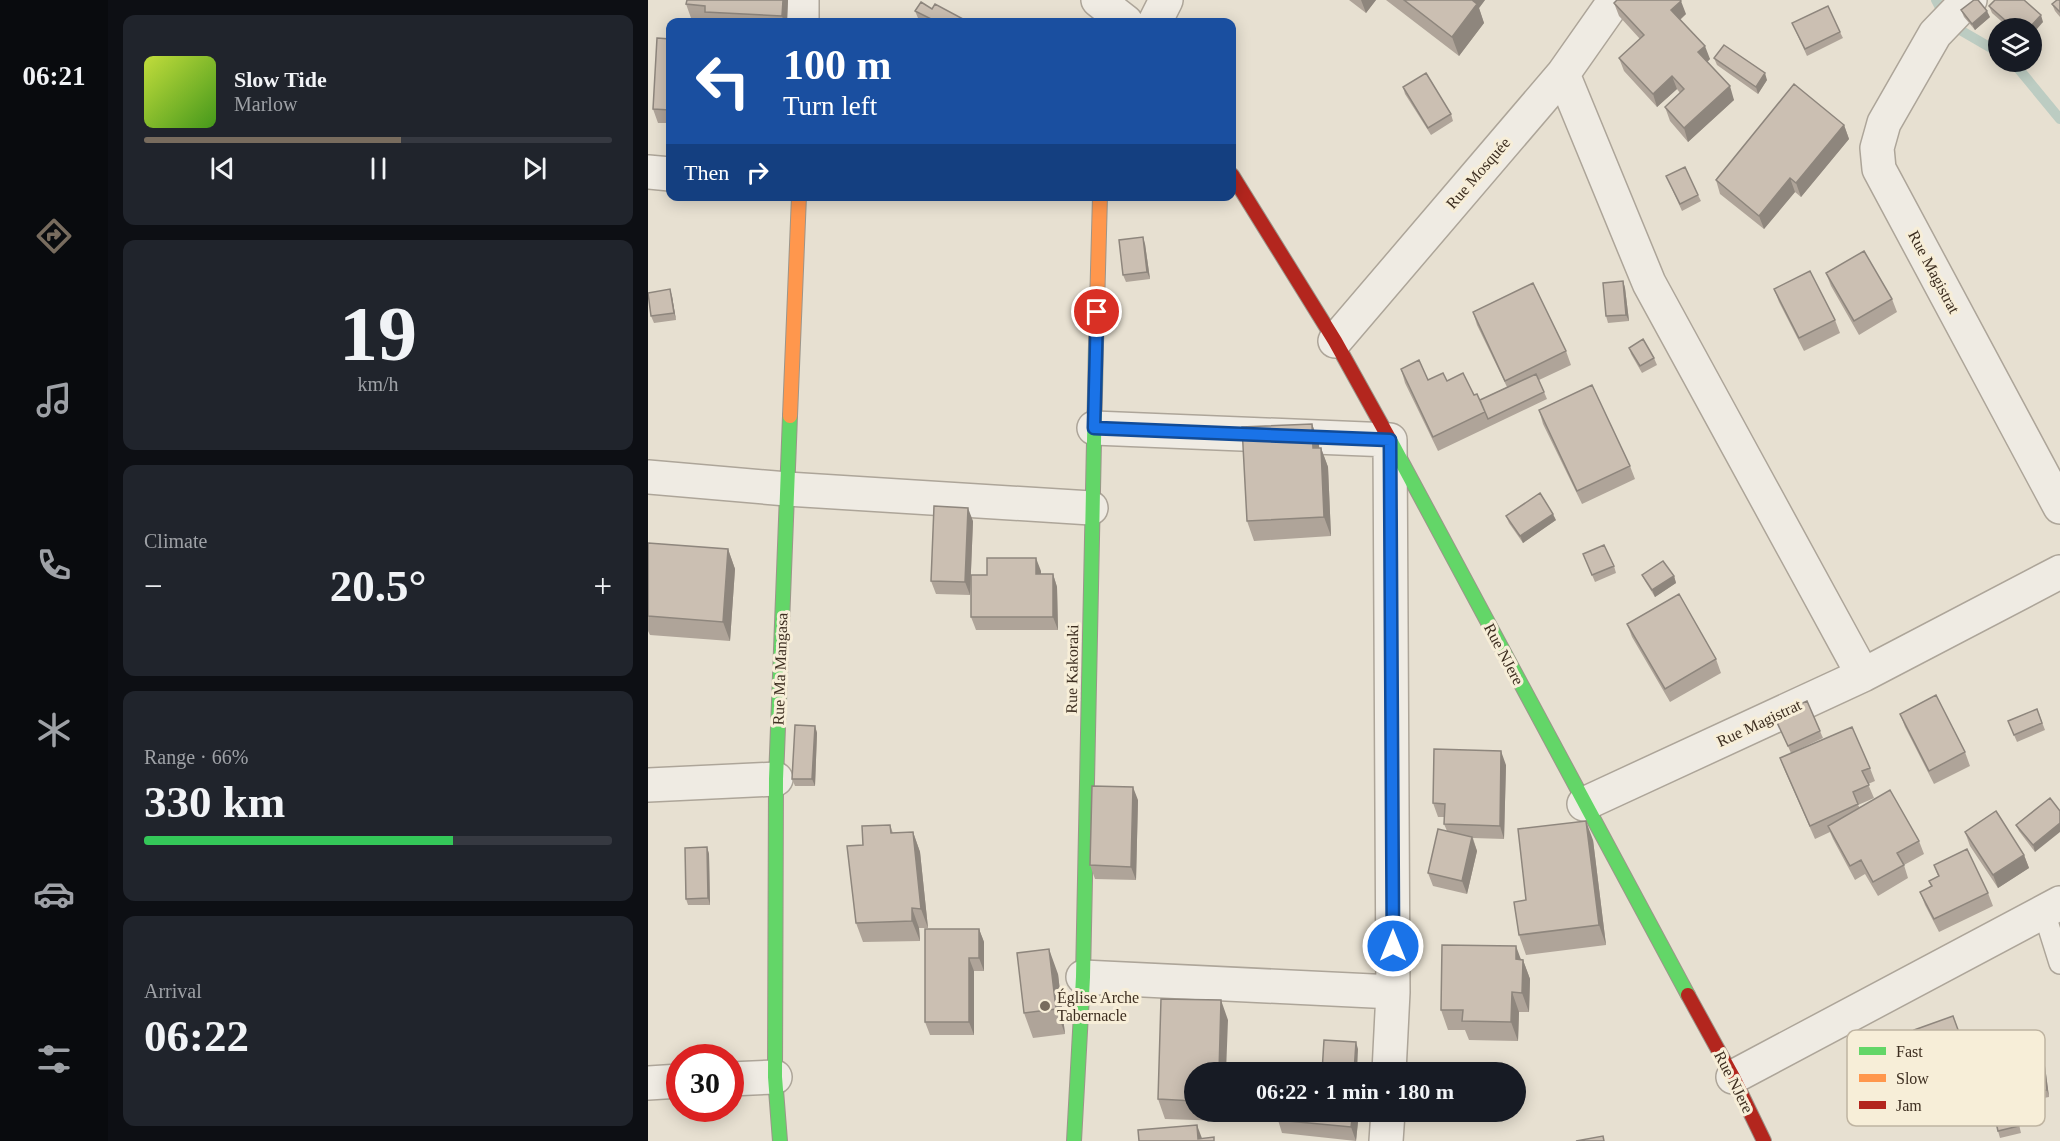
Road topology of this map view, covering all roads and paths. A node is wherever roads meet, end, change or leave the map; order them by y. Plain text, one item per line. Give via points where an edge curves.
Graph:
1 (802, 0) edge
2 (1098, 0) edge
3 (1166, 0) edge
4 (1615, 0) edge
5 (1964, 4) edge
6 (802, 18) edge
7 (1121, 18) edge
8 (1157, 18) edge
9 (1563, 74) junction
10 (648, 172) edge
11 (666, 174) edge
12 (1236, 181) edge
13 (799, 201) edge
14 (1101, 201) edge
15 (1335, 341) junction
16 (1094, 428) junction
17 (1390, 440) junction
18 (648, 477) edge
19 (787, 489) junction
20 (2060, 507) edge
21 (1091, 508) junction
22 (2060, 572) edge
23 (1863, 675) junction
24 (776, 779) junction
25 (648, 785) edge
26 (1584, 804) junction
27 (2052, 908) edge
28 (2060, 963) edge
29 (1083, 977) junction
30 (1393, 992) junction
31 (1390, 1062) edge
32 (775, 1077) junction
33 (1733, 1077) junction
34 (744, 1078) edge
35 (666, 1082) edge
36 (648, 1083) edge
37 (1387, 1122) edge
38 (780, 1141) edge
39 (1074, 1141) edge
40 (1386, 1141) edge
41 (1764, 1141) edge

1 - 6 street
2 - 7 street
3 - 8 street
4 - 9 street, Rue Mosquée
5 - 20 street, Rue Magistrat via 1935,34 1884,123 1877,148 1880,169
9 - 15 street, Rue Mosquée
9 - 23 street via 1649,283
10 - 11 street
12 - 15 street, Rue NJere
13 - 19 street, Rue Ma Mangasa
14 - 16 street, Rue Kakoraki
15 - 17 street, Rue NJere
16 - 17 street
16 - 21 street, Rue Kakoraki
17 - 26 street, Rue NJere
17 - 30 street
18 - 19 street
19 - 21 street
19 - 24 street, Rue Ma Mangasa
21 - 29 street, Rue Kakoraki
22 - 23 street, Rue Magistrat
23 - 26 street, Rue Magistrat
24 - 25 street
24 - 32 street, Rue Ma Mangasa
26 - 33 street, Rue NJere
27 - 28 lane
27 - 33 street
29 - 30 street
29 - 39 street, Rue Kakoraki
30 - 31 street
32 - 34 street
32 - 38 street, Rue Ma Mangasa
33 - 41 street, Rue NJere
35 - 36 street
37 - 40 street

